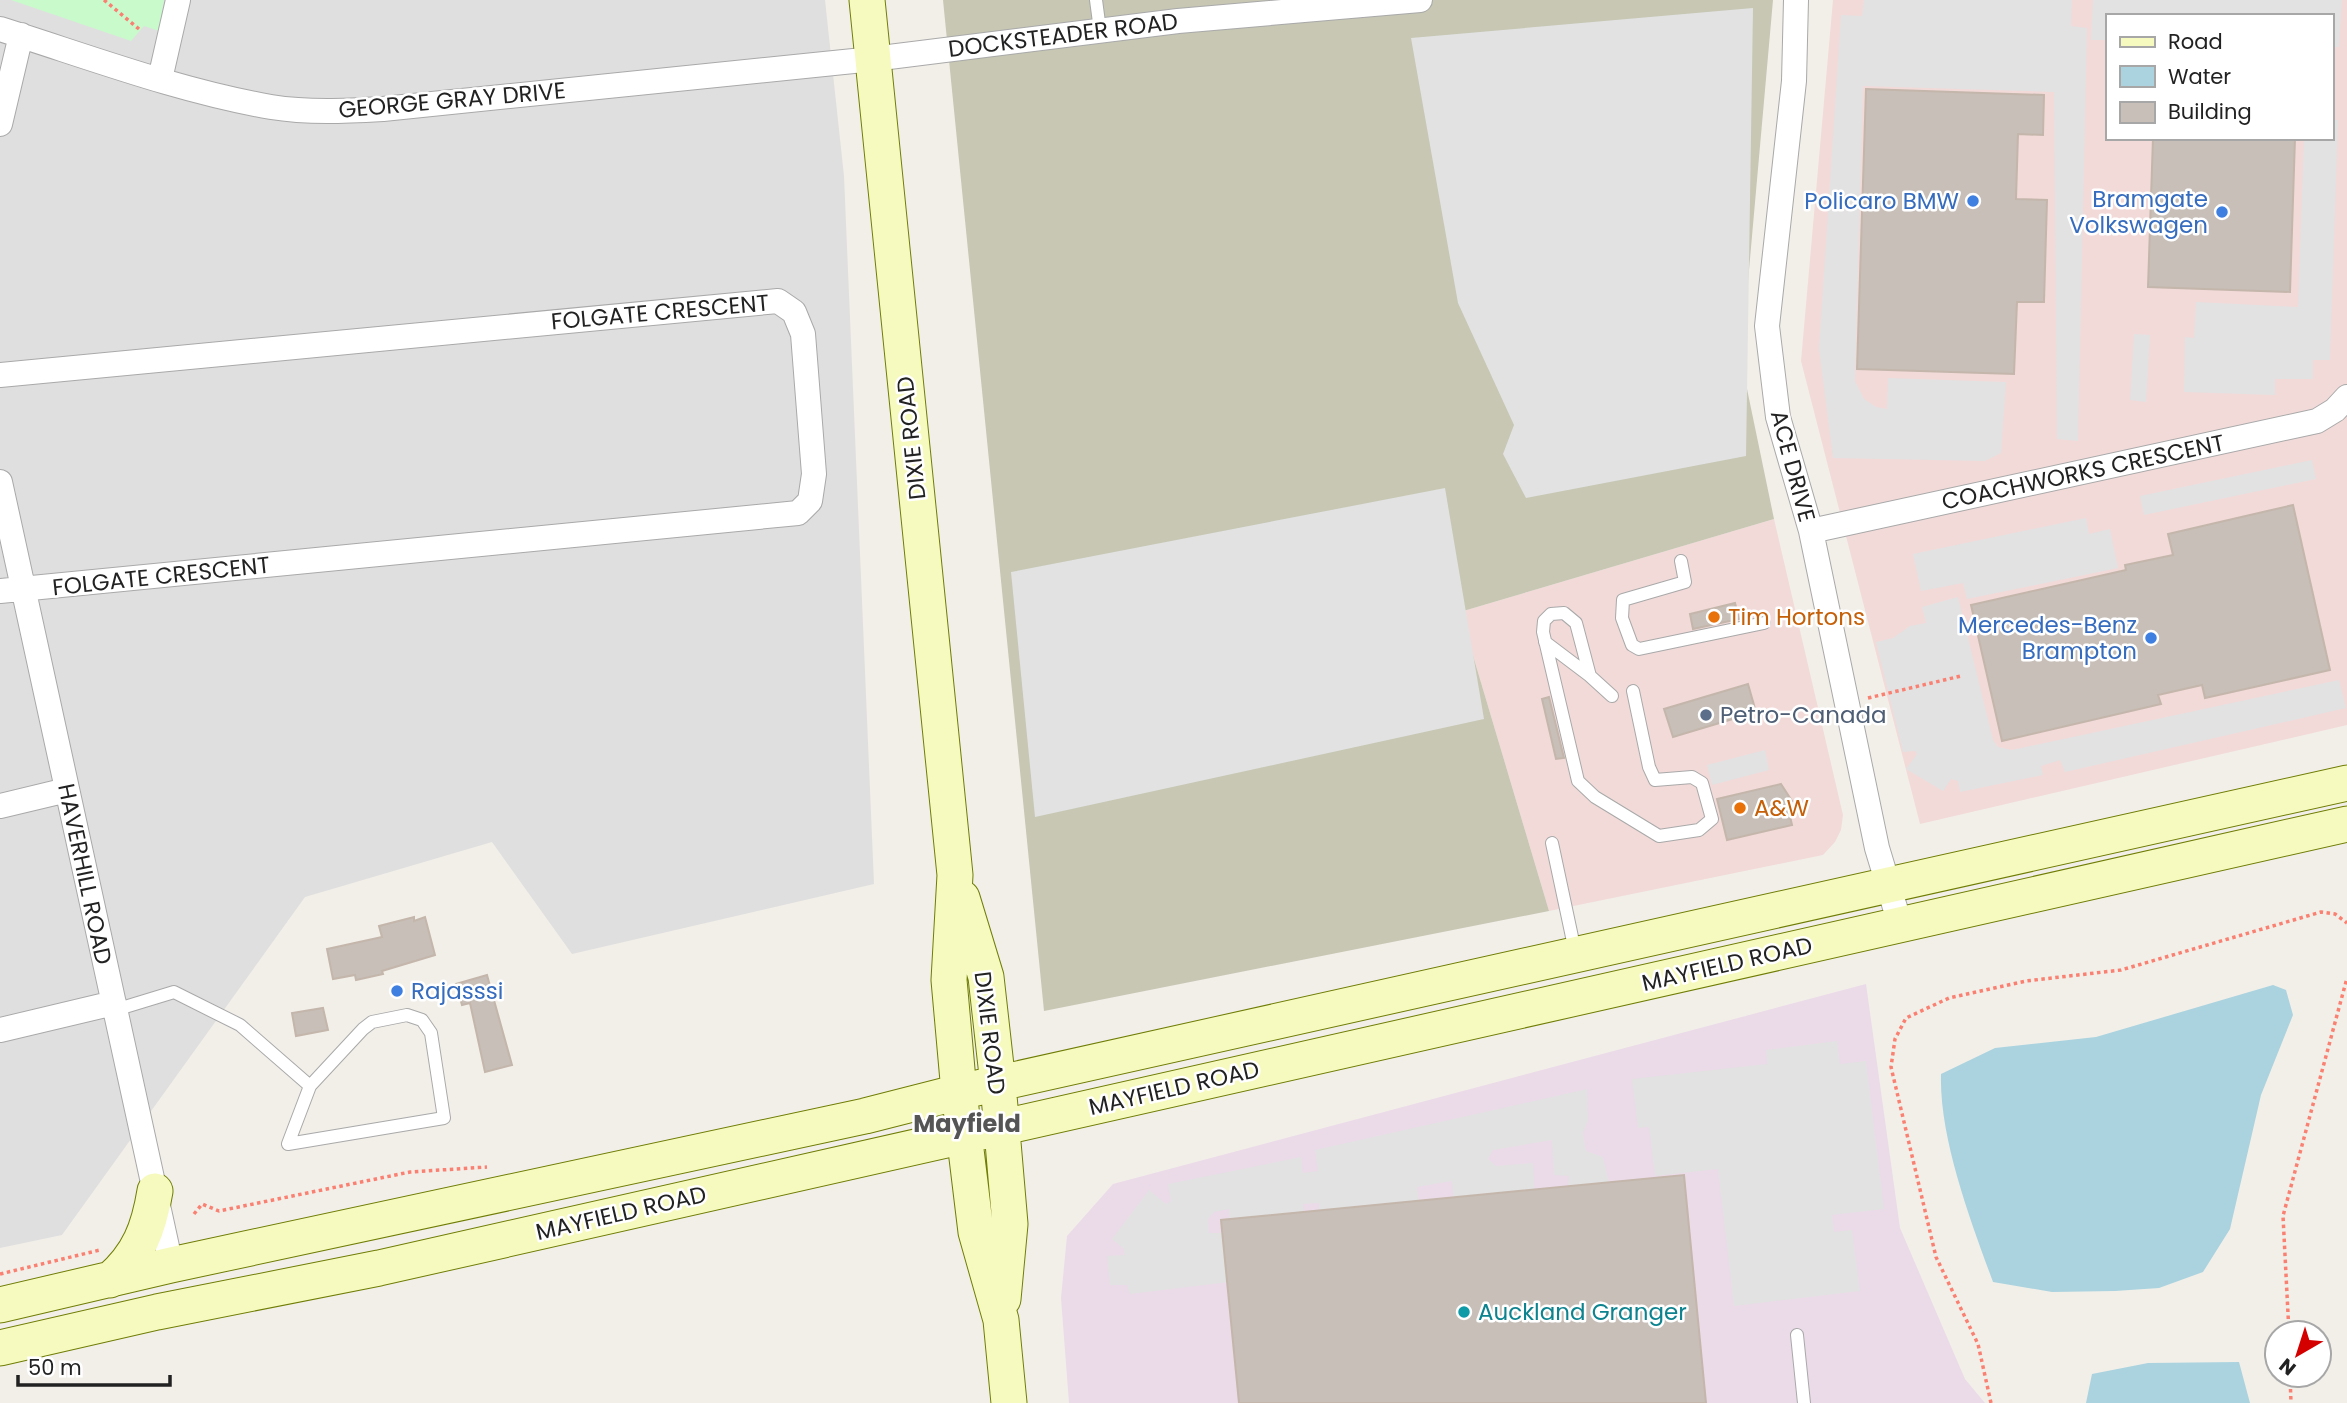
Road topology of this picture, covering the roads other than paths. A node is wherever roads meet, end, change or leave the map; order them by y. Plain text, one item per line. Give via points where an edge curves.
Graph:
1 (178, 0) edge
2 (867, 0) edge
3 (1097, 0) edge
4 (1420, 0) edge
5 (1796, 0) edge
6 (1325, 4) edge
7 (1100, 30) junction
8 (10, 32) edge
9 (873, 59) junction
10 (160, 79) junction
11 (0, 124) edge
12 (0, 375) edge
13 (2347, 397) edge
14 (0, 482) edge
15 (1811, 531) junction
16 (1681, 561) dead end
17 (12, 590) edge
18 (1764, 623) dead end
19 (1545, 642) junction
20 (1590, 676) junction
21 (1633, 691) dead end
22 (1612, 695) dead end
23 (2347, 783) edge
24 (67, 790) junction
25 (0, 806) edge
26 (2347, 824) edge
27 (1552, 843) dead end
28 (955, 876) junction
29 (1888, 885) junction
30 (1900, 924) junction
31 (1575, 955) junction
32 (115, 1007) junction
33 (0, 1030) edge
34 (998, 1084) junction
35 (310, 1086) junction
36 (959, 1092) junction
37 (1001, 1127) junction
38 (964, 1135) junction
39 (155, 1191) junction
40 (107, 1263) junction
41 (171, 1265) junction
42 (0, 1306) edge
43 (157, 1312) junction
44 (1001, 1320) junction
45 (1797, 1335) dead end
46 (0, 1348) edge
47 (1009, 1403) edge
48 (1804, 1403) edge

1 - 10 street
2 - 9 main road, DIXIE ROAD
3 - 7 lane
4 - 6 street, DOCKSTEADER ROAD
5 - 15 street, ACE DRIVE via 1794,80 1767,326 1778,417
6 - 7 street, DOCKSTEADER ROAD
7 - 9 street, DOCKSTEADER ROAD
8 - 10 street, GEORGE GRAY DRIVE
8 - 11 street
9 - 10 street, GEORGE GRAY DRIVE via 383,110 274,107
9 - 28 main road, DIXIE ROAD
12 - 17 street, FOLGATE CRESCENT via 779,301 794,312 803,334 814,474 810,501 798,513
13 - 15 street, COACHWORKS CRESCENT via 2316,421
14 - 17 street, HAVERHILL ROAD
15 - 29 street, ACE DRIVE
16 - 18 lane via 1685,582 1623,600 1622,618 1632,645 1639,649
17 - 24 street, HAVERHILL ROAD
19 - 20 lane
19 - 20 lane via 1544,621 1550,614 1564,614 1576,623
19 - 21 lane via 1578,780 1595,797 1659,836 1699,830 1712,819 1702,783 1692,777 1655,780
20 - 22 lane
23 - 29 main road, MAYFIELD ROAD
24 - 25 street
24 - 32 street, HAVERHILL ROAD
26 - 30 main road, MAYFIELD ROAD
27 - 31 lane
28 - 34 main road, DIXIE ROAD via 986,977
28 - 36 main road, DIXIE ROAD via 949,980
29 - 30 street, ACE DRIVE
29 - 31 main road, MAYFIELD ROAD
30 - 37 main road, MAYFIELD ROAD
31 - 34 main road, MAYFIELD ROAD
32 - 33 street
32 - 35 lane via 174,992 240,1026
32 - 39 street, HAVERHILL ROAD
34 - 36 main road, MAYFIELD ROAD
34 - 37 main road, DIXIE ROAD
35 - 35 lane via 367,1025 412,1015 426,1023 431,1033 444,1118 288,1144
36 - 38 main road, DIXIE ROAD
36 - 41 main road, MAYFIELD ROAD
37 - 38 main road, MAYFIELD ROAD
37 - 44 main road, DIXIE ROAD via 1010,1224
38 - 43 main road, MAYFIELD ROAD via 392,1265
38 - 44 main road, DIXIE ROAD via 976,1232
39 - 40 main road via 150,1223 139,1246
39 - 41 street, HAVERHILL ROAD
40 - 41 main road, MAYFIELD ROAD
40 - 42 main road, MAYFIELD ROAD
41 - 43 main road
43 - 46 main road, MAYFIELD ROAD
44 - 47 main road, DIXIE ROAD
45 - 48 lane

